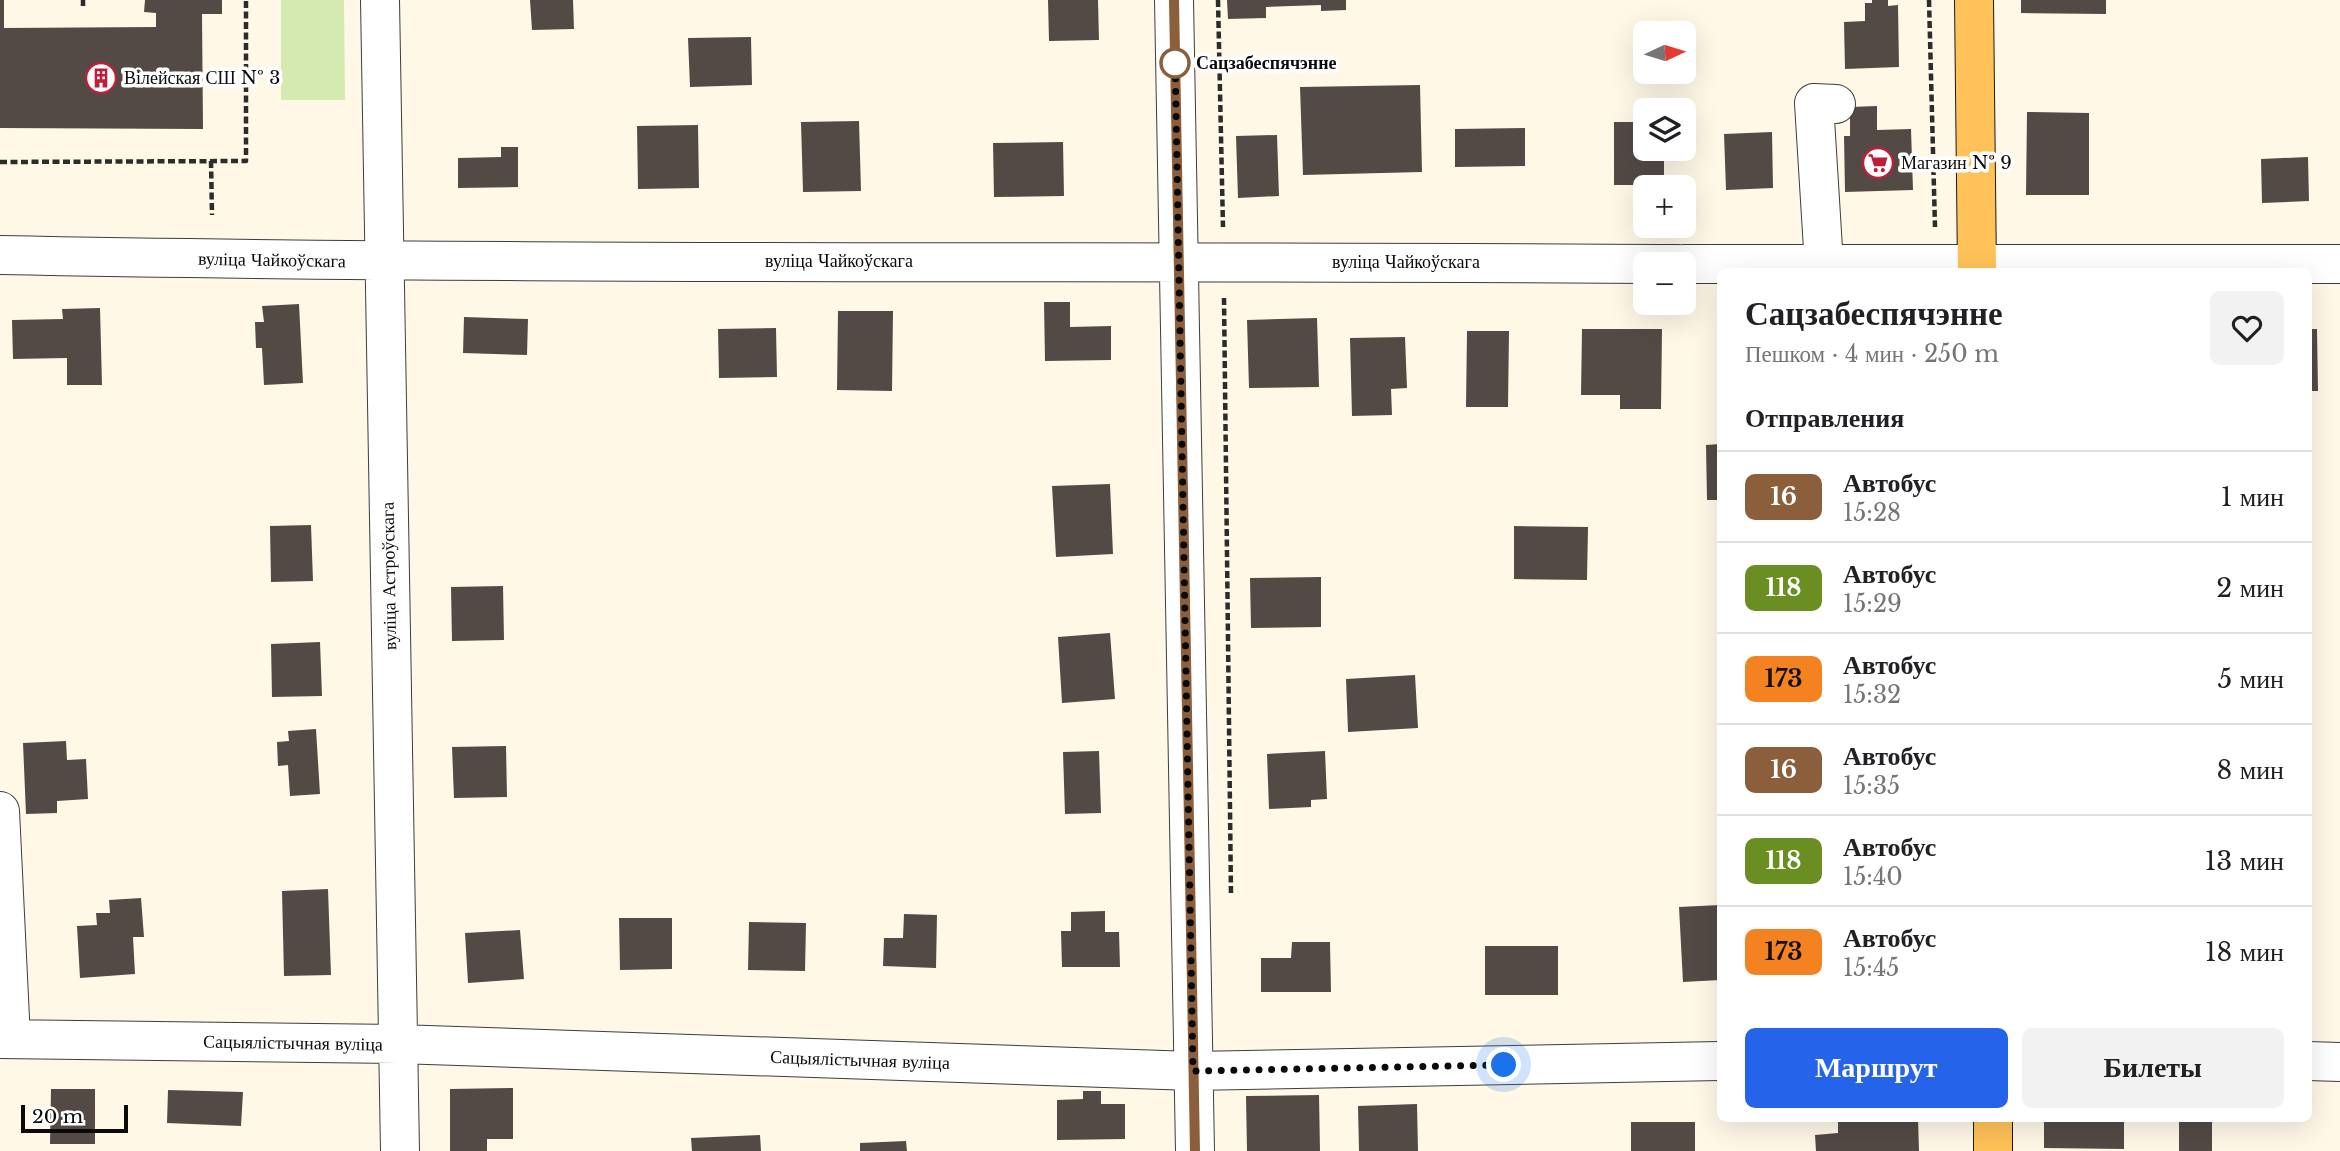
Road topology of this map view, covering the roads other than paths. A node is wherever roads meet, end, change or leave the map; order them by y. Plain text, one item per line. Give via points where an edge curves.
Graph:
1 (380, 0) edge
2 (1174, 0) edge
3 (1973, 0) edge
4 (1836, 104) dead end
5 (0, 255) edge
6 (1178, 261) junction
7 (383, 262) junction
8 (1633, 264) edge
9 (1696, 264) edge
10 (2340, 264) edge
11 (1824, 265) junction
12 (1977, 267) edge
13 (0, 811) edge
14 (6, 1039) edge
15 (398, 1044) junction
16 (1717, 1061) edge
17 (2312, 1061) edge
18 (2340, 1062) edge
19 (1193, 1071) junction
20 (1993, 1122) edge
21 (400, 1151) edge
22 (1195, 1151) edge
23 (1993, 1151) edge

1 - 7 street, вуліца Астроўскага
2 - 6 street
3 - 12 main road
4 - 11 street via 1814,103
5 - 7 street, вуліца Чайкоўскага
6 - 7 street, вуліца Чайкоўскага
6 - 8 street, вуліца Чайкоўскага
6 - 19 street
7 - 15 street, вуліца Астроўскага
9 - 11 street
10 - 12 street
11 - 12 street
13 - 14 street
14 - 15 street, Сацыялістычная вуліца
15 - 19 street, Сацыялістычная вуліца
15 - 21 street, вуліца Астроўскага
16 - 19 street, Сацыялістычная вуліца
17 - 18 street
19 - 22 street
20 - 23 main road

